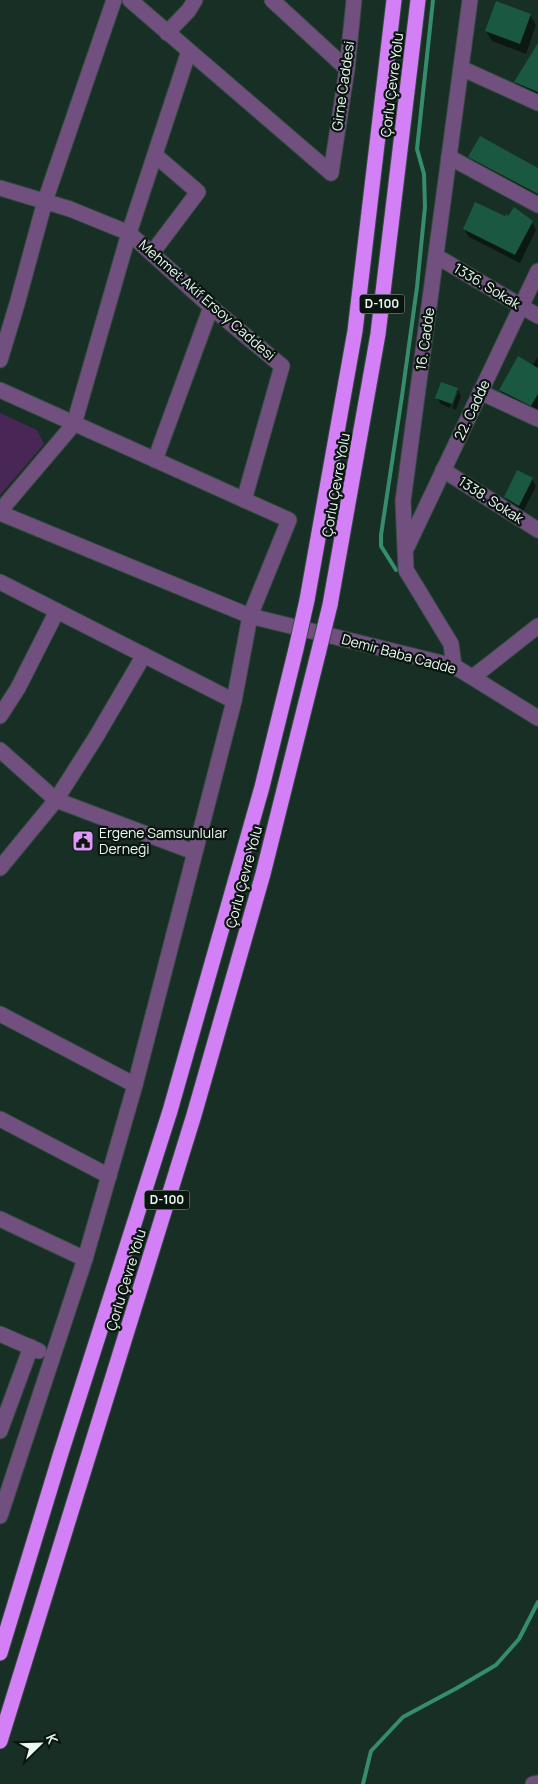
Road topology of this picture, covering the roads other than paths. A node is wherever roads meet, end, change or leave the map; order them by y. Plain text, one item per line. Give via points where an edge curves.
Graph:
1 (114, 0) edge
2 (130, 0) edge
3 (195, 0) edge
4 (272, 0) edge
5 (354, 0) edge
6 (394, 0) edge
7 (418, 0) edge
8 (470, 0) edge
9 (167, 32) junction
10 (189, 51) junction
11 (461, 68) junction
12 (346, 69) junction
13 (538, 103) edge
14 (155, 155) junction
15 (449, 157) junction
16 (0, 188) edge
17 (45, 201) junction
18 (538, 205) edge
19 (129, 233) junction
20 (152, 253) junction
21 (436, 256) junction
22 (538, 270) edge
23 (211, 307) junction
24 (521, 307) junction
25 (538, 316) edge
26 (0, 360) edge
27 (0, 390) edge
28 (480, 392) junction
29 (538, 419) edge
30 (74, 424) junction
31 (155, 460) junction
32 (444, 470) junction
33 (244, 500) junction
34 (0, 512) edge
35 (538, 530) edge
36 (405, 550) junction
37 (0, 582) edge
38 (57, 611) junction
39 (250, 616) junction
40 (536, 633) edge
41 (144, 655) junction
42 (454, 666) junction
43 (473, 677) junction
44 (234, 701) junction
45 (0, 716) edge
46 (538, 718) edge
47 (0, 750) edge
48 (56, 800) junction
49 (194, 852) junction
50 (0, 868) edge
51 (0, 1014) edge
52 (135, 1086) junction
53 (0, 1119) edge
54 (109, 1176) junction
55 (0, 1219) edge
56 (85, 1259) junction
57 (0, 1334) edge
58 (31, 1348) junction
59 (52, 1356) junction
60 (0, 1431) edge
61 (0, 1516) edge
62 (0, 1653) edge
63 (0, 1740) edge
64 (538, 1783) edge
65 (533, 1784) edge

1 - 17 street
2 - 9 street
3 - 9 street
4 - 12 street
5 - 12 street, Girne Caddesi
6 - 62 highway, Çorlu Çevre Yolu / D-100, bridge via 355,331 296,649 262,787 170,1111
7 - 63 highway, Çorlu Çevre Yolu / D-100, bridge via 378,334 330,605 263,874 196,1105
8 - 11 street, 16. Cadde
9 - 10 street
10 - 12 street, Girne Caddesi via 330,173
10 - 14 street
11 - 13 street
11 - 15 street, 16. Cadde
14 - 19 street
14 - 20 street via 198,192
15 - 18 street
15 - 21 street, 16. Cadde
16 - 17 street, Mehmet Akif Ersoy Caddesi
17 - 19 street, Mehmet Akif Ersoy Caddesi
17 - 26 street
19 - 20 street, Mehmet Akif Ersoy Caddesi
19 - 30 street
20 - 23 street, Mehmet Akif Ersoy Caddesi
21 - 24 street, 1336. Sokak
21 - 36 street, 16. Cadde via 403,501
22 - 24 street, 22. Cadde
23 - 31 street
23 - 33 street, Mehmet Akif Ersoy Caddesi via 282,366
24 - 25 street, 1336. Sokak
24 - 28 street, 22. Cadde
27 - 30 street
28 - 29 street
28 - 32 street, 22. Cadde
30 - 31 street
30 - 34 street
31 - 33 street
32 - 35 street, 1338. Sokak
32 - 36 street, 22. Cadde
33 - 39 street via 289,520
34 - 39 street, Demir Baba Cadde
36 - 42 street, 16. Cadde via 406,570 452,644
37 - 38 street
38 - 41 street
38 - 45 street
39 - 42 street, Demir Baba Cadde
39 - 44 street
40 - 43 street
41 - 44 street
41 - 48 street
42 - 43 street, Demir Baba Cadde
43 - 46 street, Demir Baba Cadde
44 - 49 street
47 - 48 street
48 - 49 street
48 - 50 street
49 - 52 street
51 - 52 street
52 - 54 street
53 - 54 street
54 - 56 street
55 - 56 street
56 - 59 street
57 - 58 street
58 - 59 street
58 - 60 street
59 - 61 street
64 - 65 street

